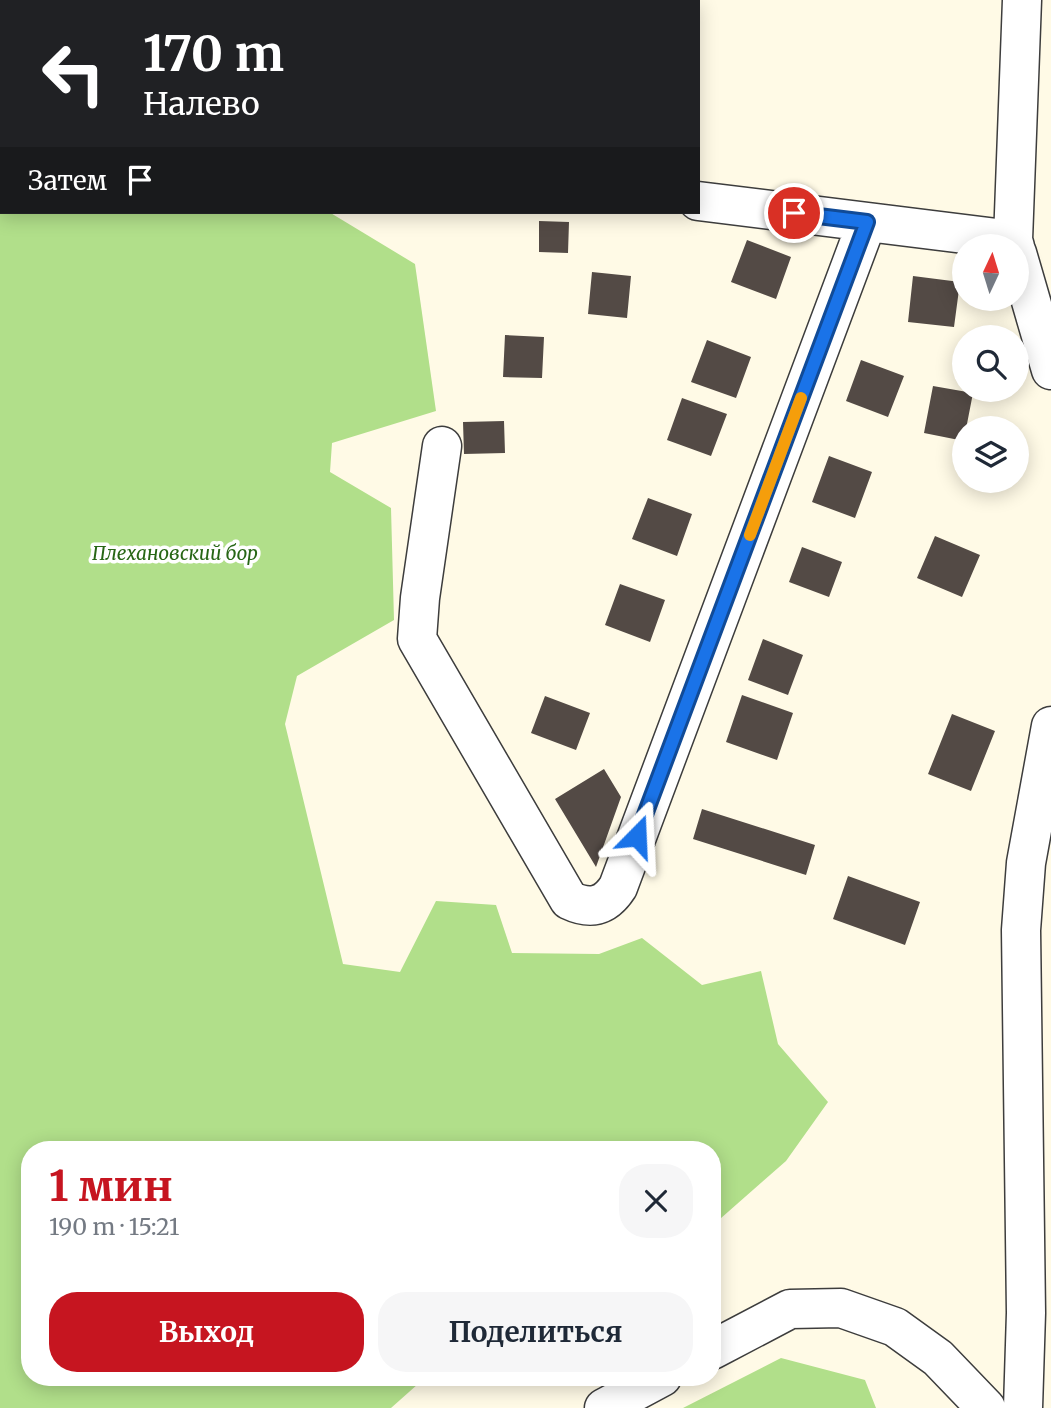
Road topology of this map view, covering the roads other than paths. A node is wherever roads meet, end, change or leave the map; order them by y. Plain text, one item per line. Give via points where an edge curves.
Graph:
1 (1022, 0) edge
2 (700, 201) edge
3 (867, 222) junction
4 (1015, 234) edge
5 (952, 236) edge
6 (1029, 294) edge
7 (1051, 370) edge
8 (442, 446) dead end
9 (1051, 726) edge
10 (721, 1345) edge
11 (645, 1386) edge
12 (604, 1408) edge
13 (986, 1408) edge
14 (1023, 1408) edge

1 - 4 street
2 - 3 street
3 - 5 street
3 - 8 street via 618,887 611,899 598,906 583,907 569,900 416,639
6 - 7 street
9 - 14 street via 1026,863 1021,930
10 - 13 street via 790,1309 841,1308 895,1327 938,1358
11 - 12 street

